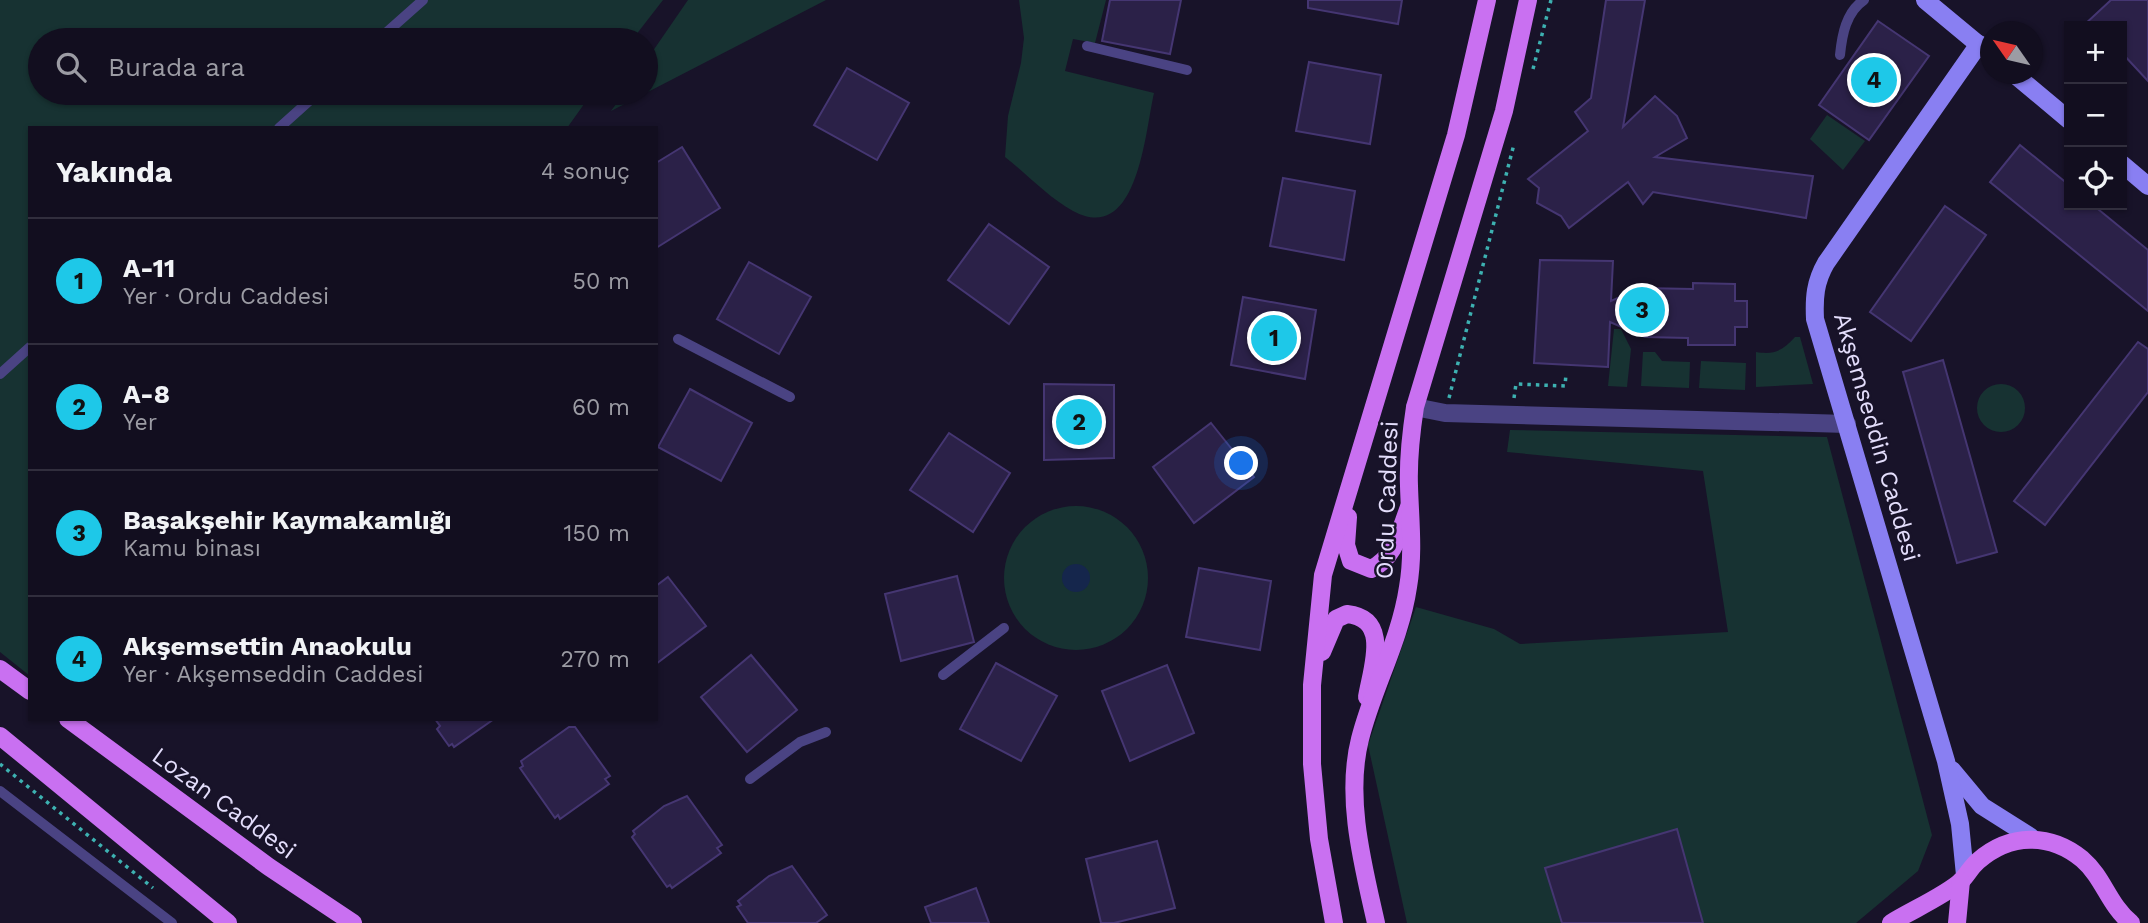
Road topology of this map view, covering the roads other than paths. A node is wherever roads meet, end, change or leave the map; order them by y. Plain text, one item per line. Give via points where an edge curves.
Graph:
1 (423, 0) edge
2 (1487, 0) edge
3 (1528, 0) edge
4 (1864, 0) edge
5 (1925, 0) edge
6 (392, 28) edge
7 (1087, 46) dead end
8 (1980, 46) edge
9 (1980, 54) edge
10 (1840, 55) dead end
11 (1187, 70) dead end
12 (2026, 84) edge
13 (305, 105) edge
14 (2064, 116) edge
15 (281, 126) edge
16 (2127, 168) edge
17 (2148, 186) edge
18 (678, 339) dead end
19 (28, 349) edge
20 (0, 374) edge
21 (790, 397) dead end
22 (1415, 407) junction
23 (1847, 424) junction
24 (1355, 465) junction
25 (1410, 505) junction
26 (1004, 628) dead end
27 (0, 669) edge
28 (943, 675) dead end
29 (1312, 685) junction
30 (28, 690) edge
31 (71, 721) edge
32 (826, 732) dead end
33 (0, 736) edge
34 (1360, 739) junction
35 (1946, 761) junction
36 (750, 779) dead end
37 (0, 790) edge
38 (2031, 838) junction
39 (1963, 878) junction
40 (2110, 903) junction
41 (172, 923) edge
42 (228, 923) edge
43 (353, 923) edge
44 (1334, 923) edge
45 (1376, 923) edge
46 (1891, 923) edge
47 (1956, 923) edge
48 (2111, 923) edge
49 (2131, 923) edge

1 - 6 lane
2 - 24 main road, Ordu Caddesi via 1456,135
3 - 22 main road, Ordu Caddesi via 1504,111
4 - 10 lane via 1847,23
5 - 8 street
7 - 11 lane
9 - 23 street, Akşemseddin Caddesi via 1817,278 1815,319
12 - 14 street
13 - 15 lane
16 - 17 street
18 - 21 lane
19 - 20 lane
22 - 23 street via 1445,413
22 - 25 main road, Ordu Caddesi via 1409,447
23 - 35 street, Akşemseddin Caddesi
24 - 25 main road via 1346,545 1351,561 1371,569 1383,564
24 - 29 main road, Ordu Caddesi via 1323,575
25 - 34 main road, Ordu Caddesi via 1413,552 1408,589 1388,666
26 - 28 lane
27 - 30 main road
29 - 34 main road via 1336,619 1347,614 1367,619 1376,638
29 - 44 main road, Ordu Caddesi via 1312,764
31 - 43 main road, Lozan Caddesi
32 - 36 lane via 800,742
33 - 42 main road
34 - 45 main road, Ordu Caddesi via 1356,805
35 - 38 street, Akşemseddin Caddesi via 1982,806
35 - 39 street, Akşemseddin Caddesi via 1960,824
37 - 41 lane
38 - 39 main road via 1996,848
38 - 40 main road via 2063,847 2081,859 2101,882
39 - 46 main road
39 - 47 main road
40 - 48 main road
40 - 49 main road

